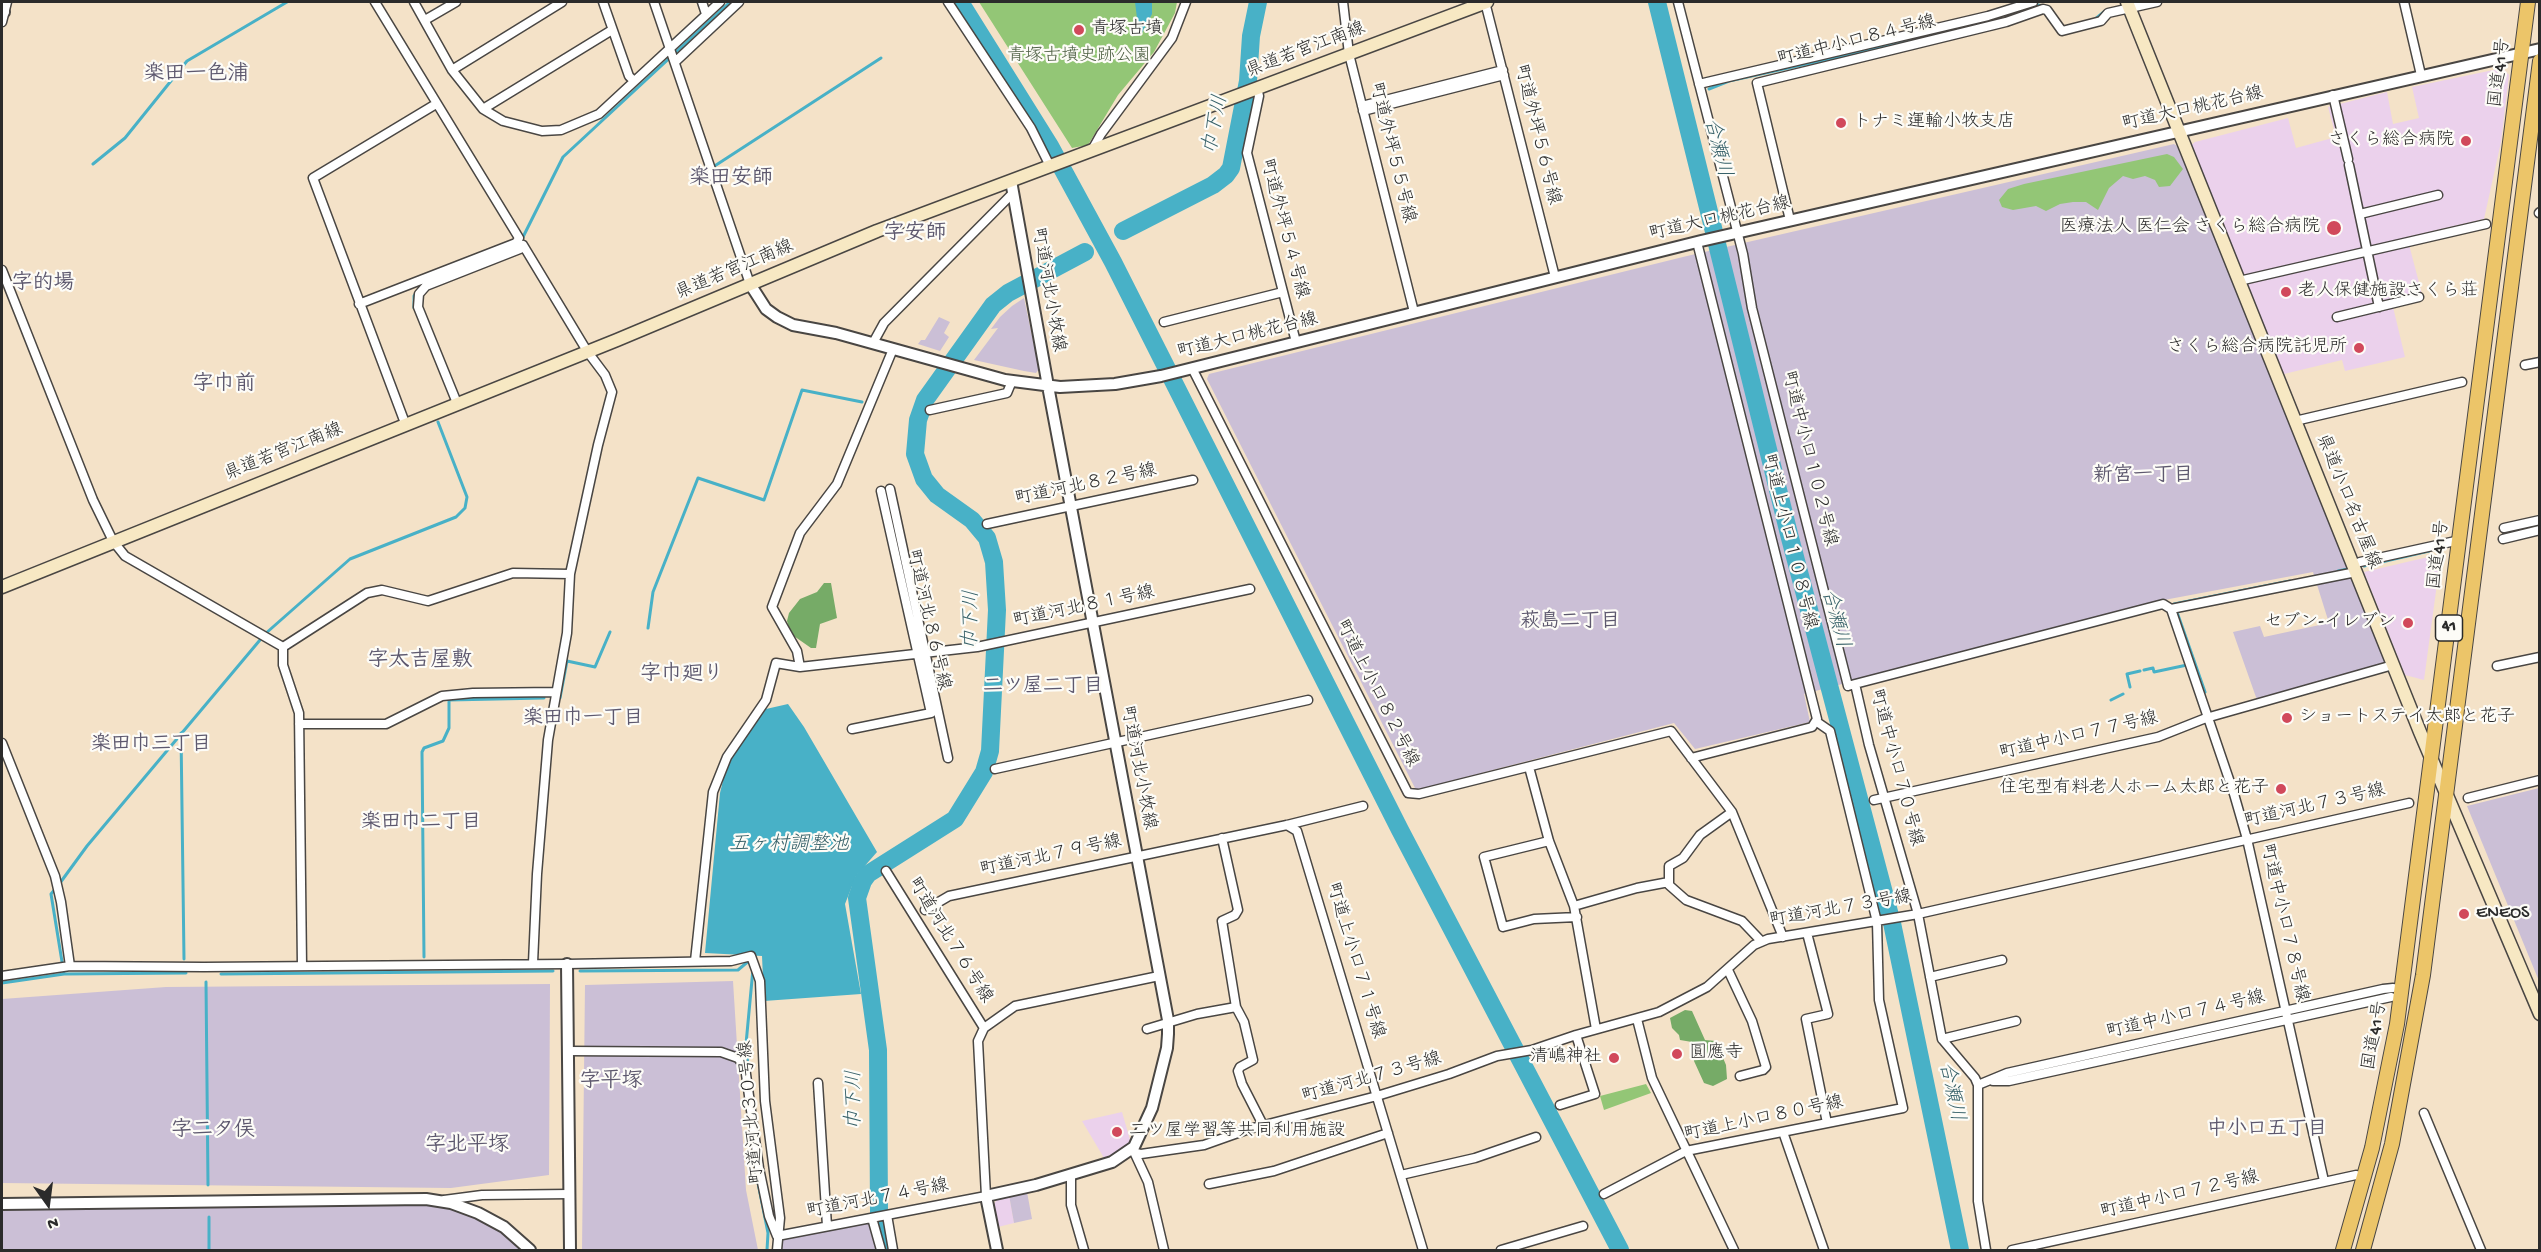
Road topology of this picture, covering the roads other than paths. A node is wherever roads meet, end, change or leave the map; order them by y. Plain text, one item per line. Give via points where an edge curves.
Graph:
1 (375, 2) edge
2 (414, 2) edge
3 (456, 2) edge
4 (562, 2) edge
5 (603, 2) edge
6 (654, 2) edge
7 (702, 2) edge
8 (720, 2) edge
9 (739, 2) edge
10 (948, 2) edge
11 (1186, 2) edge
12 (1342, 2) edge
13 (1486, 2) edge
14 (1678, 2) edge
15 (2033, 2) edge
16 (2157, 2) edge
17 (2404, 2) edge
18 (2528, 2) edge
19 (2128, 5) edge
20 (706, 14) junction
21 (425, 20) junction
22 (612, 30) junction
23 (670, 48) junction
24 (2540, 49) edge
25 (2522, 53) junction
26 (1349, 54) junction
27 (2540, 61) edge
28 (675, 63) junction
29 (452, 70) junction
30 (1503, 73) junction
31 (2421, 75) junction
32 (634, 81) junction
33 (1699, 84) junction
34 (1256, 89) junction
35 (2333, 95) junction
36 (436, 104) junction
37 (1363, 108) junction
38 (483, 109) junction
39 (2179, 130) junction
40 (1092, 151) junction
41 (1050, 166) junction
42 (1012, 187) junction
43 (2438, 195) dead end
44 (2360, 214) junction
45 (1790, 220) junction
46 (2486, 224) dead end
47 (1736, 233) junction
48 (1699, 241) junction
49 (2367, 252) junction
50 (2, 270) edge
51 (1555, 277) junction
52 (2240, 281) junction
53 (750, 284) junction
54 (1283, 292) junction
55 (2420, 297) dead end
56 (359, 304) junction
57 (2379, 307) junction
58 (1414, 312) junction
59 (2337, 317) dead end
60 (1164, 322) dead end
61 (1296, 342) junction
62 (873, 343) junction
63 (893, 349) junction
64 (587, 351) junction
65 (2540, 362) edge
66 (2525, 365) dead end
67 (1192, 368) junction
68 (1012, 381) junction
69 (2462, 382) dead end
70 (1047, 386) junction
71 (457, 403) junction
72 (930, 410) dead end
73 (2295, 421) junction
74 (405, 423) junction
75 (1192, 480) dead end
76 (886, 490) dead end
77 (1070, 506) junction
78 (2540, 520) edge
79 (987, 524) dead end
80 (2504, 528) dead end
81 (2540, 530) edge
82 (2503, 539) dead end
83 (2460, 540) junction
84 (113, 541) junction
85 (2358, 567) junction
86 (570, 574) junction
87 (2, 587) edge
88 (1250, 589) dead end
89 (2171, 609) junction
90 (1093, 623) junction
91 (283, 646) junction
92 (922, 653) junction
93 (2540, 657) edge
94 (2393, 665) junction
95 (2497, 666) dead end
96 (800, 667) junction
97 (1855, 684) junction
98 (555, 692) junction
99 (1308, 700) dead end
100 (939, 717) junction
101 (2206, 718) junction
102 (1817, 722) junction
103 (299, 724) junction
104 (2, 743) edge
105 (1115, 743) junction
106 (948, 758) dead end
107 (1691, 758) junction
108 (2432, 759) junction
109 (1529, 767) junction
110 (995, 769) dead end
111 (2540, 780) edge
112 (2447, 793) junction
113 (1886, 796) junction
114 (2468, 798) dead end
115 (1874, 800) dead end
116 (2409, 803) dead end
117 (1363, 806) dead end
118 (1732, 812) junction
119 (1287, 825) junction
120 (1222, 838) junction
121 (2247, 839) junction
122 (1549, 841) junction
123 (1137, 856) junction
124 (886, 871) dead end
125 (1669, 882) junction
126 (1574, 906) junction
127 (925, 910) dead end
128 (1918, 914) junction
129 (1577, 917) junction
130 (1879, 922) junction
131 (1807, 933) junction
132 (1783, 937) junction
133 (1761, 941) junction
134 (2002, 960) dead end
135 (695, 961) junction
136 (532, 963) junction
137 (567, 964) junction
138 (70, 966) junction
139 (302, 966) junction
140 (1728, 970) junction
141 (2, 976) edge
142 (1159, 976) junction
143 (1930, 977) junction
144 (2392, 993) dead end
145 (1236, 1007) junction
146 (2540, 1014) edge
147 (2286, 1015) junction
148 (1637, 1018) junction
149 (2016, 1021) dead end
150 (1168, 1023) junction
151 (987, 1026) junction
152 (1146, 1029) dead end
153 (1596, 1029) junction
154 (1576, 1035) junction
155 (1942, 1039) junction
156 (568, 1051) junction
157 (1740, 1076) dead end
158 (818, 1083) dead end
159 (1978, 1085) junction
160 (1377, 1096) junction
161 (1560, 1105) dead end
162 (2424, 1113) dead end
163 (1827, 1123) junction
164 (1263, 1125) junction
165 (1782, 1132) junction
166 (1388, 1133) junction
167 (1536, 1137) dead end
168 (1686, 1151) junction
169 (1133, 1152) junction
170 (1071, 1175) junction
171 (1401, 1175) junction
172 (2356, 1175) dead end
173 (2324, 1181) junction
174 (1209, 1184) dead end
175 (570, 1194) junction
176 (1604, 1194) dead end
177 (986, 1196) junction
178 (441, 1201) junction
179 (2, 1204) edge
180 (886, 1215) junction
181 (873, 1217) junction
182 (827, 1226) junction
183 (1582, 1226) dead end
184 (777, 1236) junction
185 (1164, 1250) edge
186 (530, 1251) edge
187 (570, 1251) edge
188 (777, 1251) edge
189 (881, 1251) edge
190 (893, 1251) edge
191 (997, 1251) edge
192 (1084, 1251) edge
193 (1423, 1251) edge
194 (1501, 1251) edge
195 (1734, 1251) edge
196 (1824, 1251) edge
197 (1986, 1251) edge
198 (2012, 1251) edge
199 (2343, 1251) edge
200 (2363, 1251) edge
201 (2481, 1251) edge

1 - 36 street
2 - 21 street
3 - 21 street
4 - 29 street
5 - 22 street
6 - 23 street
7 - 20 street
8 - 20 street
9 - 28 street
10 - 41 street via 1031,128
11 - 40 street via 1172,38
12 - 26 street, 町道外坪５５号線
13 - 26 main road, 県道若宮江南線
13 - 30 street, 町道外坪５６号線
14 - 33 street
15 - 33 street
16 - 19 street, 町道中小口８４号線
17 - 31 street
18 - 25 highway, 国道41号 / 41
19 - 39 main road, 県道小口名古屋線
19 - 45 street, 町道中小口８４号線 via 2108,13 2102,21 2062,31 2043,9 2006,22 1758,83
20 - 23 street
21 - 29 street
22 - 32 street
22 - 38 street
23 - 28 street
23 - 32 street
24 - 25 street, 町道大口桃花台線
25 - 31 street, 町道大口桃花台線
25 - 83 highway, 国道41号 / 41
26 - 34 main road, 県道若宮江南線
26 - 37 street, 町道外坪５５号線
27 - 112 highway, 国道41号 / 41
28 - 53 street
29 - 38 street
30 - 37 street
30 - 51 street, 町道外坪５６号線
31 - 35 street, 町道大口桃花台線
32 - 38 street via 599,114 561,130 523,128
33 - 47 street
34 - 40 main road, 県道若宮江南線
34 - 54 street, 町道外坪５４号線 via 1259,96 1247,153
35 - 39 street, 町道大口桃花台線
35 - 44 street
36 - 56 street via 313,178
36 - 56 street via 519,238 516,243
37 - 58 street, 町道外坪５５号線
39 - 45 street, 町道大口桃花台線
39 - 52 main road, 県道小口名古屋線
40 - 41 main road, 県道若宮江南線
41 - 42 main road, 県道若宮江南線
42 - 53 main road, 県道若宮江南線 via 877,231
42 - 62 street via 884,322
42 - 70 street, 町道河北小牧線
43 - 44 street
44 - 49 street
45 - 47 street, 町道大口桃花台線
46 - 49 street
47 - 48 street, 町道大口桃花台線
47 - 97 street, 町道中小口１０２号線 via 1848,686
48 - 51 street, 町道大口桃花台線
48 - 102 street, 町道上小口１０８号線
49 - 52 street
49 - 57 street
50 - 84 street
51 - 58 street, 町道大口桃花台線
52 - 73 main road, 県道小口名古屋線
53 - 62 street, 町道大口桃花台線 via 771,313 784,321
53 - 64 main road, 県道若宮江南線
54 - 60 street
54 - 61 street, 町道外坪５４号線
55 - 57 street
56 - 74 street
57 - 59 street
58 - 61 street, 町道大口桃花台線
61 - 67 street, 町道大口桃花台線
62 - 63 street, 町道大口桃花台線
63 - 68 street, 町道大口桃花台線
63 - 96 street via 837,484 800,533 772,607 797,651
64 - 71 main road, 県道若宮江南線
64 - 71 street via 523,245 426,286 419,294 418,307
64 - 86 street via 612,392
65 - 66 street
67 - 70 street, 町道大口桃花台線 via 1100,386
67 - 109 street, 町道上小口８２号線 via 1408,792 1419,794
68 - 70 street, 町道大口桃花台線
68 - 72 street via 1007,393
69 - 73 street
70 - 77 street, 町道河北小牧線
71 - 74 main road, 県道若宮江南線
73 - 85 main road, 県道小口名古屋線
74 - 84 main road, 県道若宮江南線
75 - 77 street, 町道河北８２号線
76 - 92 street
77 - 79 street, 町道河北８２号線
77 - 90 street, 町道河北小牧線
78 - 80 street
81 - 82 street
83 - 85 street, 町道中小口７０号線
83 - 108 highway, 国道41号 / 41
84 - 87 main road, 県道若宮江南線
84 - 91 street via 125,556
85 - 89 street, 町道中小口７０号線
85 - 94 main road, 県道小口名古屋線
86 - 91 street via 513,573 428,601 382,590 367,593
86 - 98 street via 567,633
88 - 90 street, 町道河北８１号線
89 - 97 street, 町道中小口７０号線 via 2163,604
89 - 101 street, 町道中小口７８号線
90 - 92 street, 町道河北８１号線 via 990,645
90 - 105 street, 町道河北小牧線
91 - 103 street via 283,665
92 - 96 street, 町道河北８１号線
92 - 100 street
92 - 100 street, 町道河北８６号線 via 931,713 851,732
93 - 95 street
94 - 101 street, 町道中小口７７号線
94 - 108 main road, 県道小口名古屋線
96 - 135 street, 町道河北８１号線 via 776,663 766,700 727,757 713,792
97 - 113 street, 町道中小口７０号線
98 - 103 street via 442,696 386,724
98 - 136 street
99 - 105 street
100 - 106 street
101 - 113 street, 町道中小口７７号線 via 2158,737
101 - 121 street, 町道中小口７８号線
102 - 107 street via 1812,727
102 - 130 street via 1830,731
103 - 139 street
104 - 138 street via 55,876
105 - 110 street
105 - 123 street, 町道河北小牧線
107 - 109 street, 町道上小口８２号線 via 1671,730
107 - 118 street
108 - 112 main road, 県道小口名古屋線
108 - 199 highway, 国道41号 / 41 via 2397,1024 2372,1148
109 - 122 street
111 - 114 street
112 - 146 main road, 県道小口名古屋線
112 - 200 highway, 国道41号 / 41 via 2406,1072 2392,1144
113 - 115 street, 町道中小口７７号線
113 - 128 street, 町道中小口７０号線
116 - 121 street, 町道河北７３号線
117 - 119 street, 町道河北７９号線
118 - 125 street via 1711,825 1683,858 1669,866
118 - 132 street
119 - 120 street, 町道河北７９号線
119 - 160 street, 町道上小口７１号線 via 1297,831
120 - 123 street, 町道河北７９号線
120 - 145 street via 1238,910 1222,921
121 - 128 street, 町道河北７３号線
121 - 147 street, 町道中小口７８号線
122 - 126 street
122 - 129 street via 1484,857 1503,927
123 - 127 street, 町道河北７９号線 via 949,896
123 - 142 street, 町道河北小牧線
124 - 151 street, 町道河北７６号線
125 - 126 street
125 - 133 street via 1675,893 1686,900 1742,921
126 - 129 street
128 - 130 street, 町道河北７３号線
128 - 143 street, 町道中小口７０号線
129 - 153 street
130 - 131 street, 町道河北７３号線
130 - 163 street, 町道上小口８０号線 via 1879,1000 1902,1108
131 - 132 street, 町道河北７３号線
131 - 163 street via 1828,1014 1806,1019
132 - 133 street, 町道河北７３号線
133 - 140 street, 町道河北７３号線
134 - 143 street
135 - 137 street
135 - 184 street, 町道河北３０号線 via 731,961 751,956 760,981 765,1101 780,1218
136 - 137 street
136 - 139 street
137 - 156 street
138 - 139 street
138 - 141 street
140 - 148 street, 町道河北７３号線 via 1684,1000
140 - 157 street via 1749,1013 1766,1067
142 - 150 street, 町道河北小牧線
142 - 151 street via 1016,1006
143 - 155 street, 町道中小口７０号線
144 - 147 street, 町道中小口７４号線
145 - 150 street
145 - 164 street via 1244,1022 1252,1060 1240,1067 1239,1076
147 - 159 street, 町道中小口７４号線
147 - 173 street, 町道中小口７８号線
148 - 153 street, 町道河北７３号線
148 - 168 street via 1652,1078
149 - 155 street
150 - 152 street
150 - 169 street, 町道河北小牧線 via 1167,1048 1152,1108
151 - 177 street via 978,1041
153 - 154 street, 町道河北７３号線
154 - 160 street, 町道河北７３号線
154 - 161 street via 1595,1094
155 - 159 street, 町道中小口７０号線
156 - 175 street
156 - 184 street via 721,1052 738,1058 745,1066 759,1168
158 - 182 street
159 - 197 street via 1978,1201
160 - 164 street, 町道河北７３号線
160 - 166 street, 町道上小口７１号線
162 - 201 street
163 - 165 street, 町道上小口８０号線
164 - 169 street, 町道河北７３号線 via 1195,1147
165 - 168 street, 町道上小口８０号線
165 - 196 street
166 - 171 street, 町道上小口７１号線
166 - 174 street via 1274,1171
167 - 171 street via 1476,1158
168 - 176 street, 町道上小口８０号線
168 - 195 street
169 - 170 street
169 - 185 street via 1148,1182
170 - 177 street
170 - 192 street via 1071,1204
171 - 193 street, 町道上小口７１号線
172 - 173 street, 町道中小口７２号線
173 - 198 street, 町道中小口７２号線
175 - 178 street via 482,1195
175 - 187 street
177 - 180 street, 町道河北７４号線
177 - 191 street
178 - 179 street via 410,1198
178 - 186 street via 487,1217
180 - 181 street, 町道河北７４号線
180 - 190 street
181 - 182 street, 町道河北７４号線
181 - 189 street
182 - 184 street, 町道河北７４号線
183 - 194 street
184 - 188 street, 町道河北３０号線

